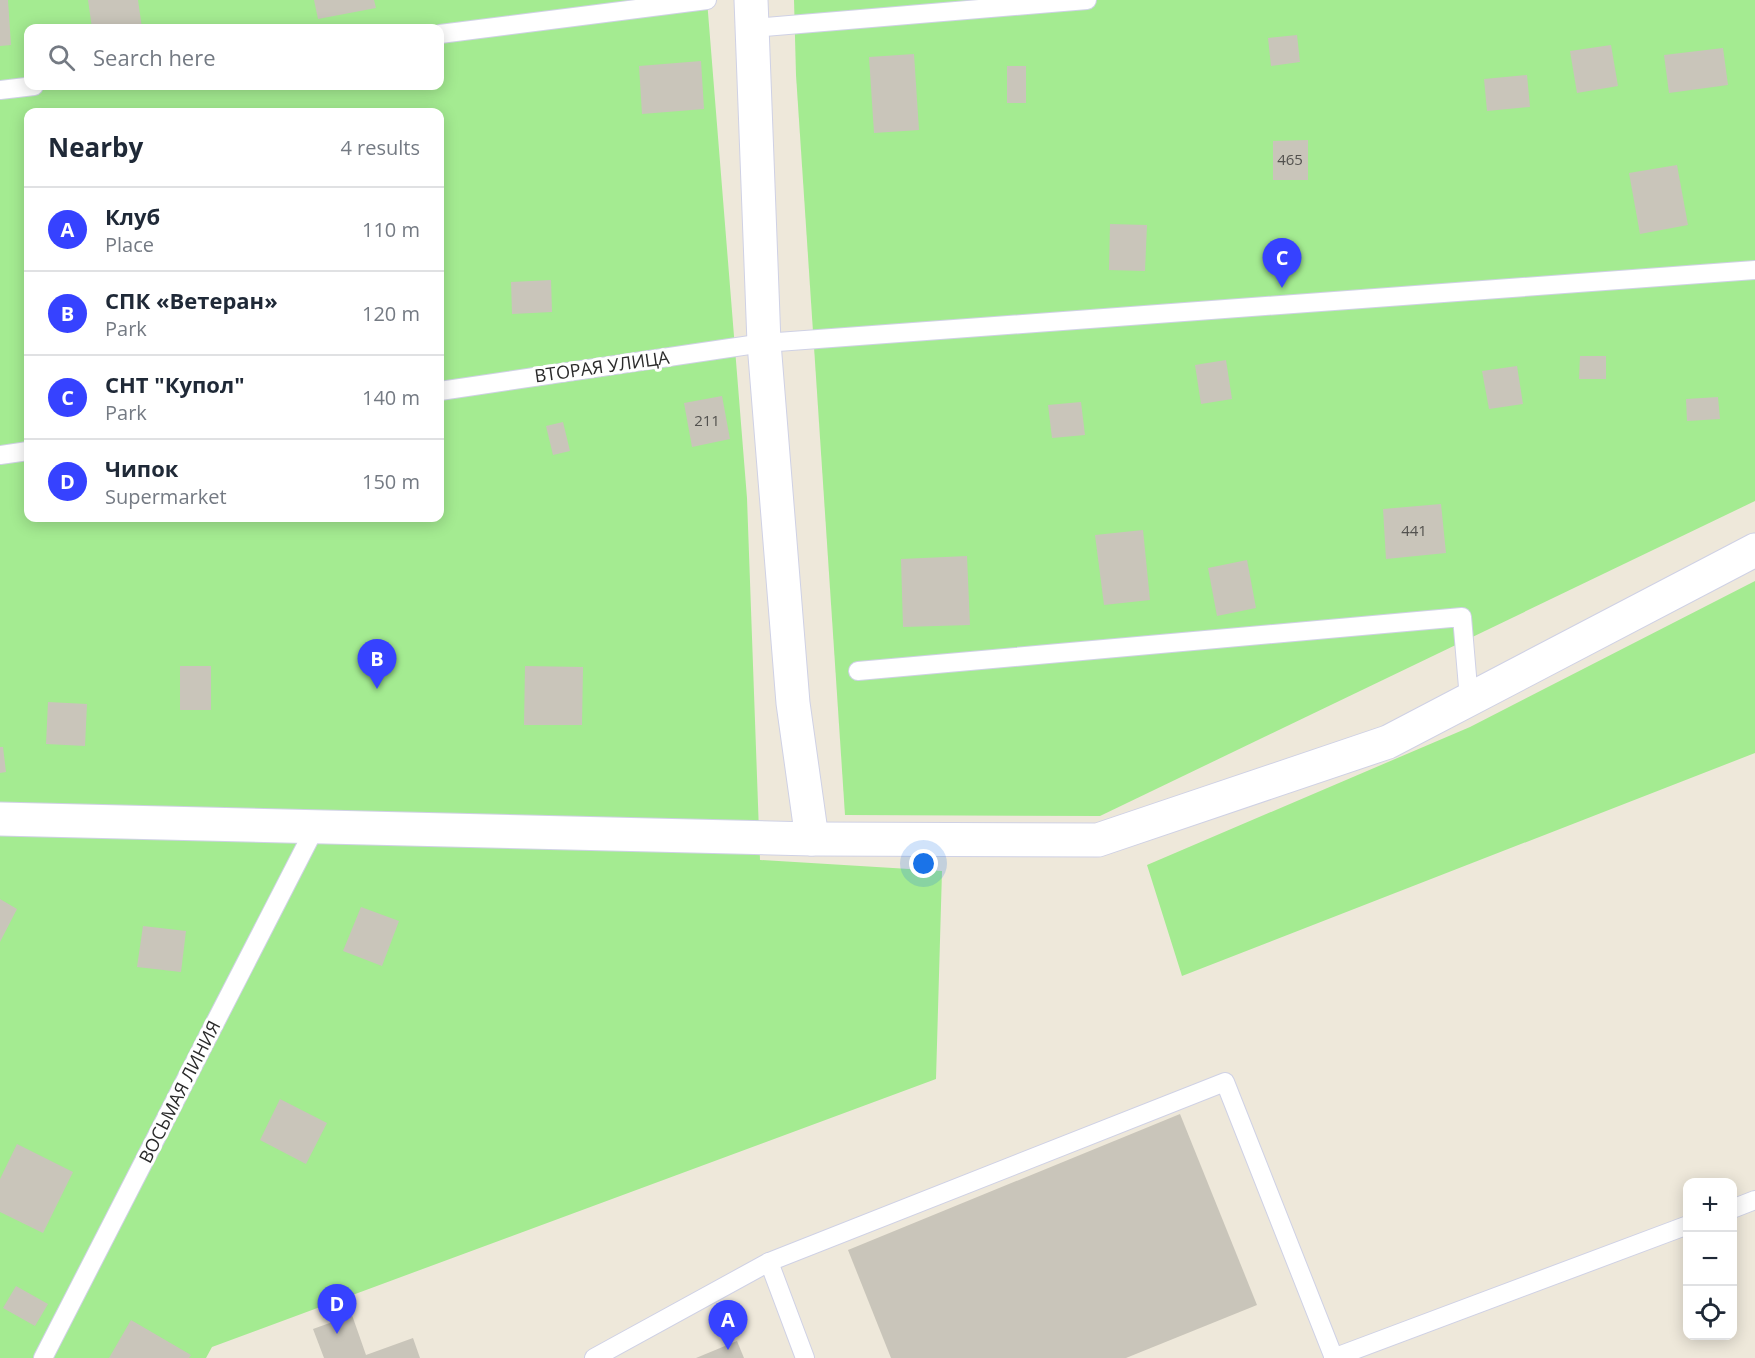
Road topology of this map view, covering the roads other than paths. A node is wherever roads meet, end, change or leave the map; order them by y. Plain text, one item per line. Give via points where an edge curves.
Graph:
1 (707, 0) edge
2 (1087, 0) edge
3 (751, 14) edge
4 (444, 33) edge
5 (24, 87) edge
6 (0, 90) edge
7 (1755, 270) edge
8 (764, 343) junction
9 (444, 390) edge
10 (24, 452) edge
11 (0, 456) edge
12 (1755, 550) edge
13 (858, 671) dead end
14 (1469, 699) junction
15 (0, 819) edge
16 (316, 826) junction
17 (812, 839) junction
18 (1755, 1200) edge
19 (1737, 1207) edge
20 (1683, 1227) edge
21 (769, 1262) junction
22 (43, 1358) edge
23 (594, 1358) edge
24 (805, 1358) edge
25 (1333, 1358) edge

1 - 4 lane
2 - 3 lane
3 - 8 street
5 - 6 lane
7 - 8 lane, ВТОРАЯ УЛИЦА
8 - 9 lane, ВТОРАЯ УЛИЦА
8 - 17 street via 793,703
10 - 11 lane
12 - 14 street
13 - 14 lane via 1462,617
14 - 17 street via 1388,742 1098,840
15 - 16 street
16 - 17 street
16 - 22 lane, ВОСЬМАЯ ЛИНИЯ
18 - 19 lane
20 - 25 lane
21 - 23 lane
21 - 24 lane
21 - 25 lane via 1225,1082

